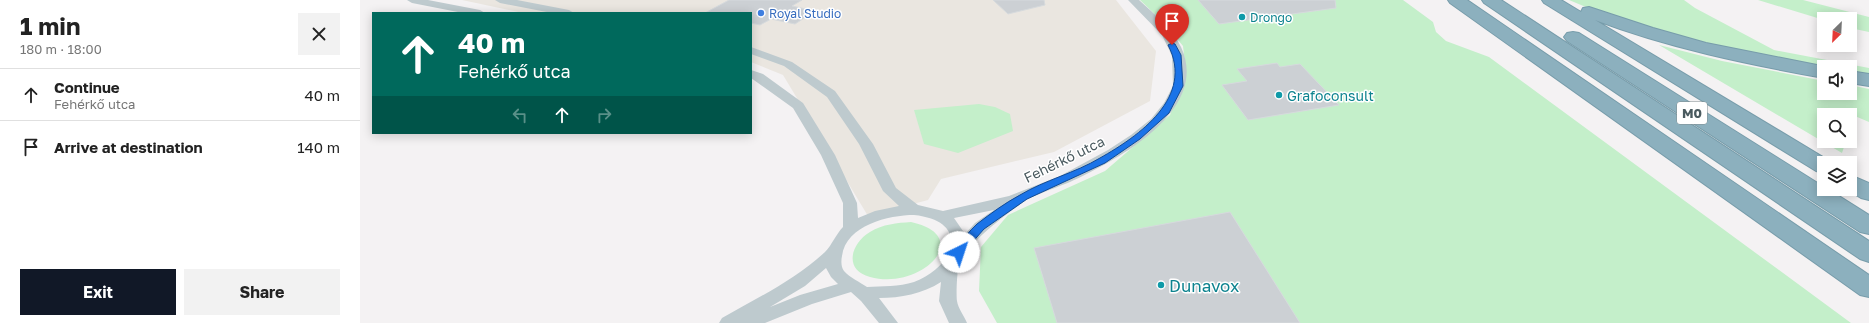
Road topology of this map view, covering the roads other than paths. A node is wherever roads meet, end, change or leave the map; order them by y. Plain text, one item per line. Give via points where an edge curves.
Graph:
1 (412, 0) edge
2 (501, 0) edge
3 (518, 0) edge
4 (1133, 0) edge
5 (1456, 0) edge
6 (1490, 0) edge
7 (1516, 0) edge
8 (1550, 0) edge
9 (1562, 0) edge
10 (544, 4) edge
11 (475, 12) edge
12 (566, 12) edge
13 (752, 50) edge
14 (1817, 71) edge
15 (752, 74) edge
16 (1857, 78) edge
17 (1869, 80) edge
18 (1817, 162) edge
19 (1857, 186) edge
20 (1869, 193) edge
21 (1023, 196) junction
22 (914, 209) junction
23 (942, 216) junction
24 (1869, 226) edge
25 (851, 229) junction
26 (959, 252) junction
27 (834, 253) junction
28 (1869, 253) edge
29 (950, 266) junction
30 (1869, 288) edge
31 (858, 289) junction
32 (728, 323) edge
33 (747, 323) edge
34 (889, 323) edge
35 (958, 323) edge

1 - 11 street
2 - 3 street
2 - 10 street
4 - 21 street, Fehérkő utca via 1164,30 1178,55 1179,86 1166,112 1137,137 1102,161
5 - 30 highway
6 - 28 highway, M0
7 - 24 highway, M0
8 - 18 highway
9 - 14 highway via 1627,27 1660,37
10 - 12 street
13 - 22 street via 788,64 831,94 866,144 890,191
15 - 25 street via 798,106 828,155 850,203
16 - 17 highway
19 - 20 highway
21 - 23 street
21 - 26 street via 980,227
22 - 23 street
22 - 25 street via 886,212 869,218
23 - 26 street via 955,228 960,240
25 - 27 street
26 - 29 street
27 - 31 street via 833,261 837,273
27 - 32 street via 799,282
29 - 31 street via 939,276 920,286 901,291
29 - 35 street via 948,301
31 - 33 street via 806,299
31 - 34 street

